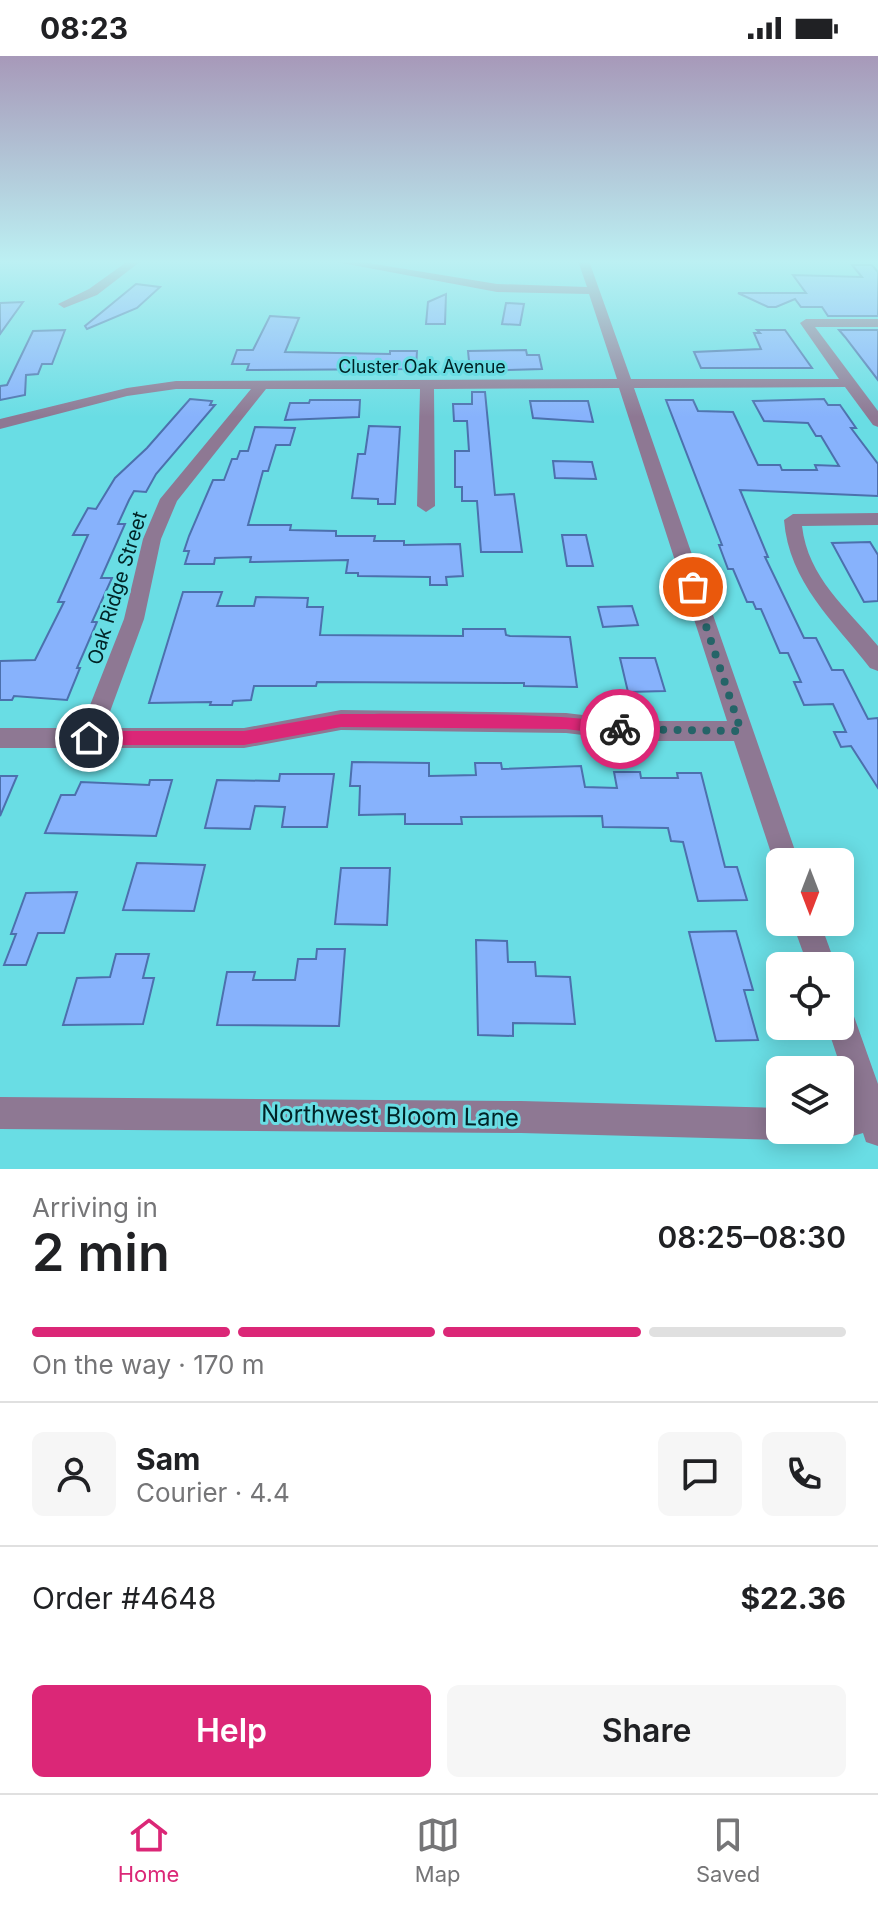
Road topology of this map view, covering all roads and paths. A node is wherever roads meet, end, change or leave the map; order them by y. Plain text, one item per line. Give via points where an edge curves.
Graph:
1 (601, 313) edge
2 (878, 323) edge
3 (849, 383) junction
4 (625, 384) junction
5 (262, 385) junction
6 (427, 385) junction
7 (878, 422) edge
8 (0, 424) edge
9 (426, 506) dead end
10 (878, 519) edge
11 (878, 662) edge
12 (741, 731) junction
13 (0, 738) edge
14 (89, 738) junction
15 (781, 848) edge
16 (848, 1040) edge
17 (0, 1113) edge
18 (876, 1118) edge
19 (854, 1122) edge
20 (766, 1124) edge

1 - 4 street
2 - 3 street via 806,323
3 - 4 street, Cluster Oak Avenue
3 - 7 street
4 - 6 street, Cluster Oak Avenue
4 - 12 street
5 - 6 street, Cluster Oak Avenue
5 - 8 street, Cluster Oak Avenue via 153,388
5 - 14 street, Oak Ridge Street via 169,499 152,539 134,619
6 - 9 street
10 - 11 street via 793,520 793,543 822,597
12 - 14 street via 341,720 244,738
12 - 15 street
13 - 14 street
16 - 18 street
17 - 20 street, Northwest Bloom Lane
18 - 19 street

